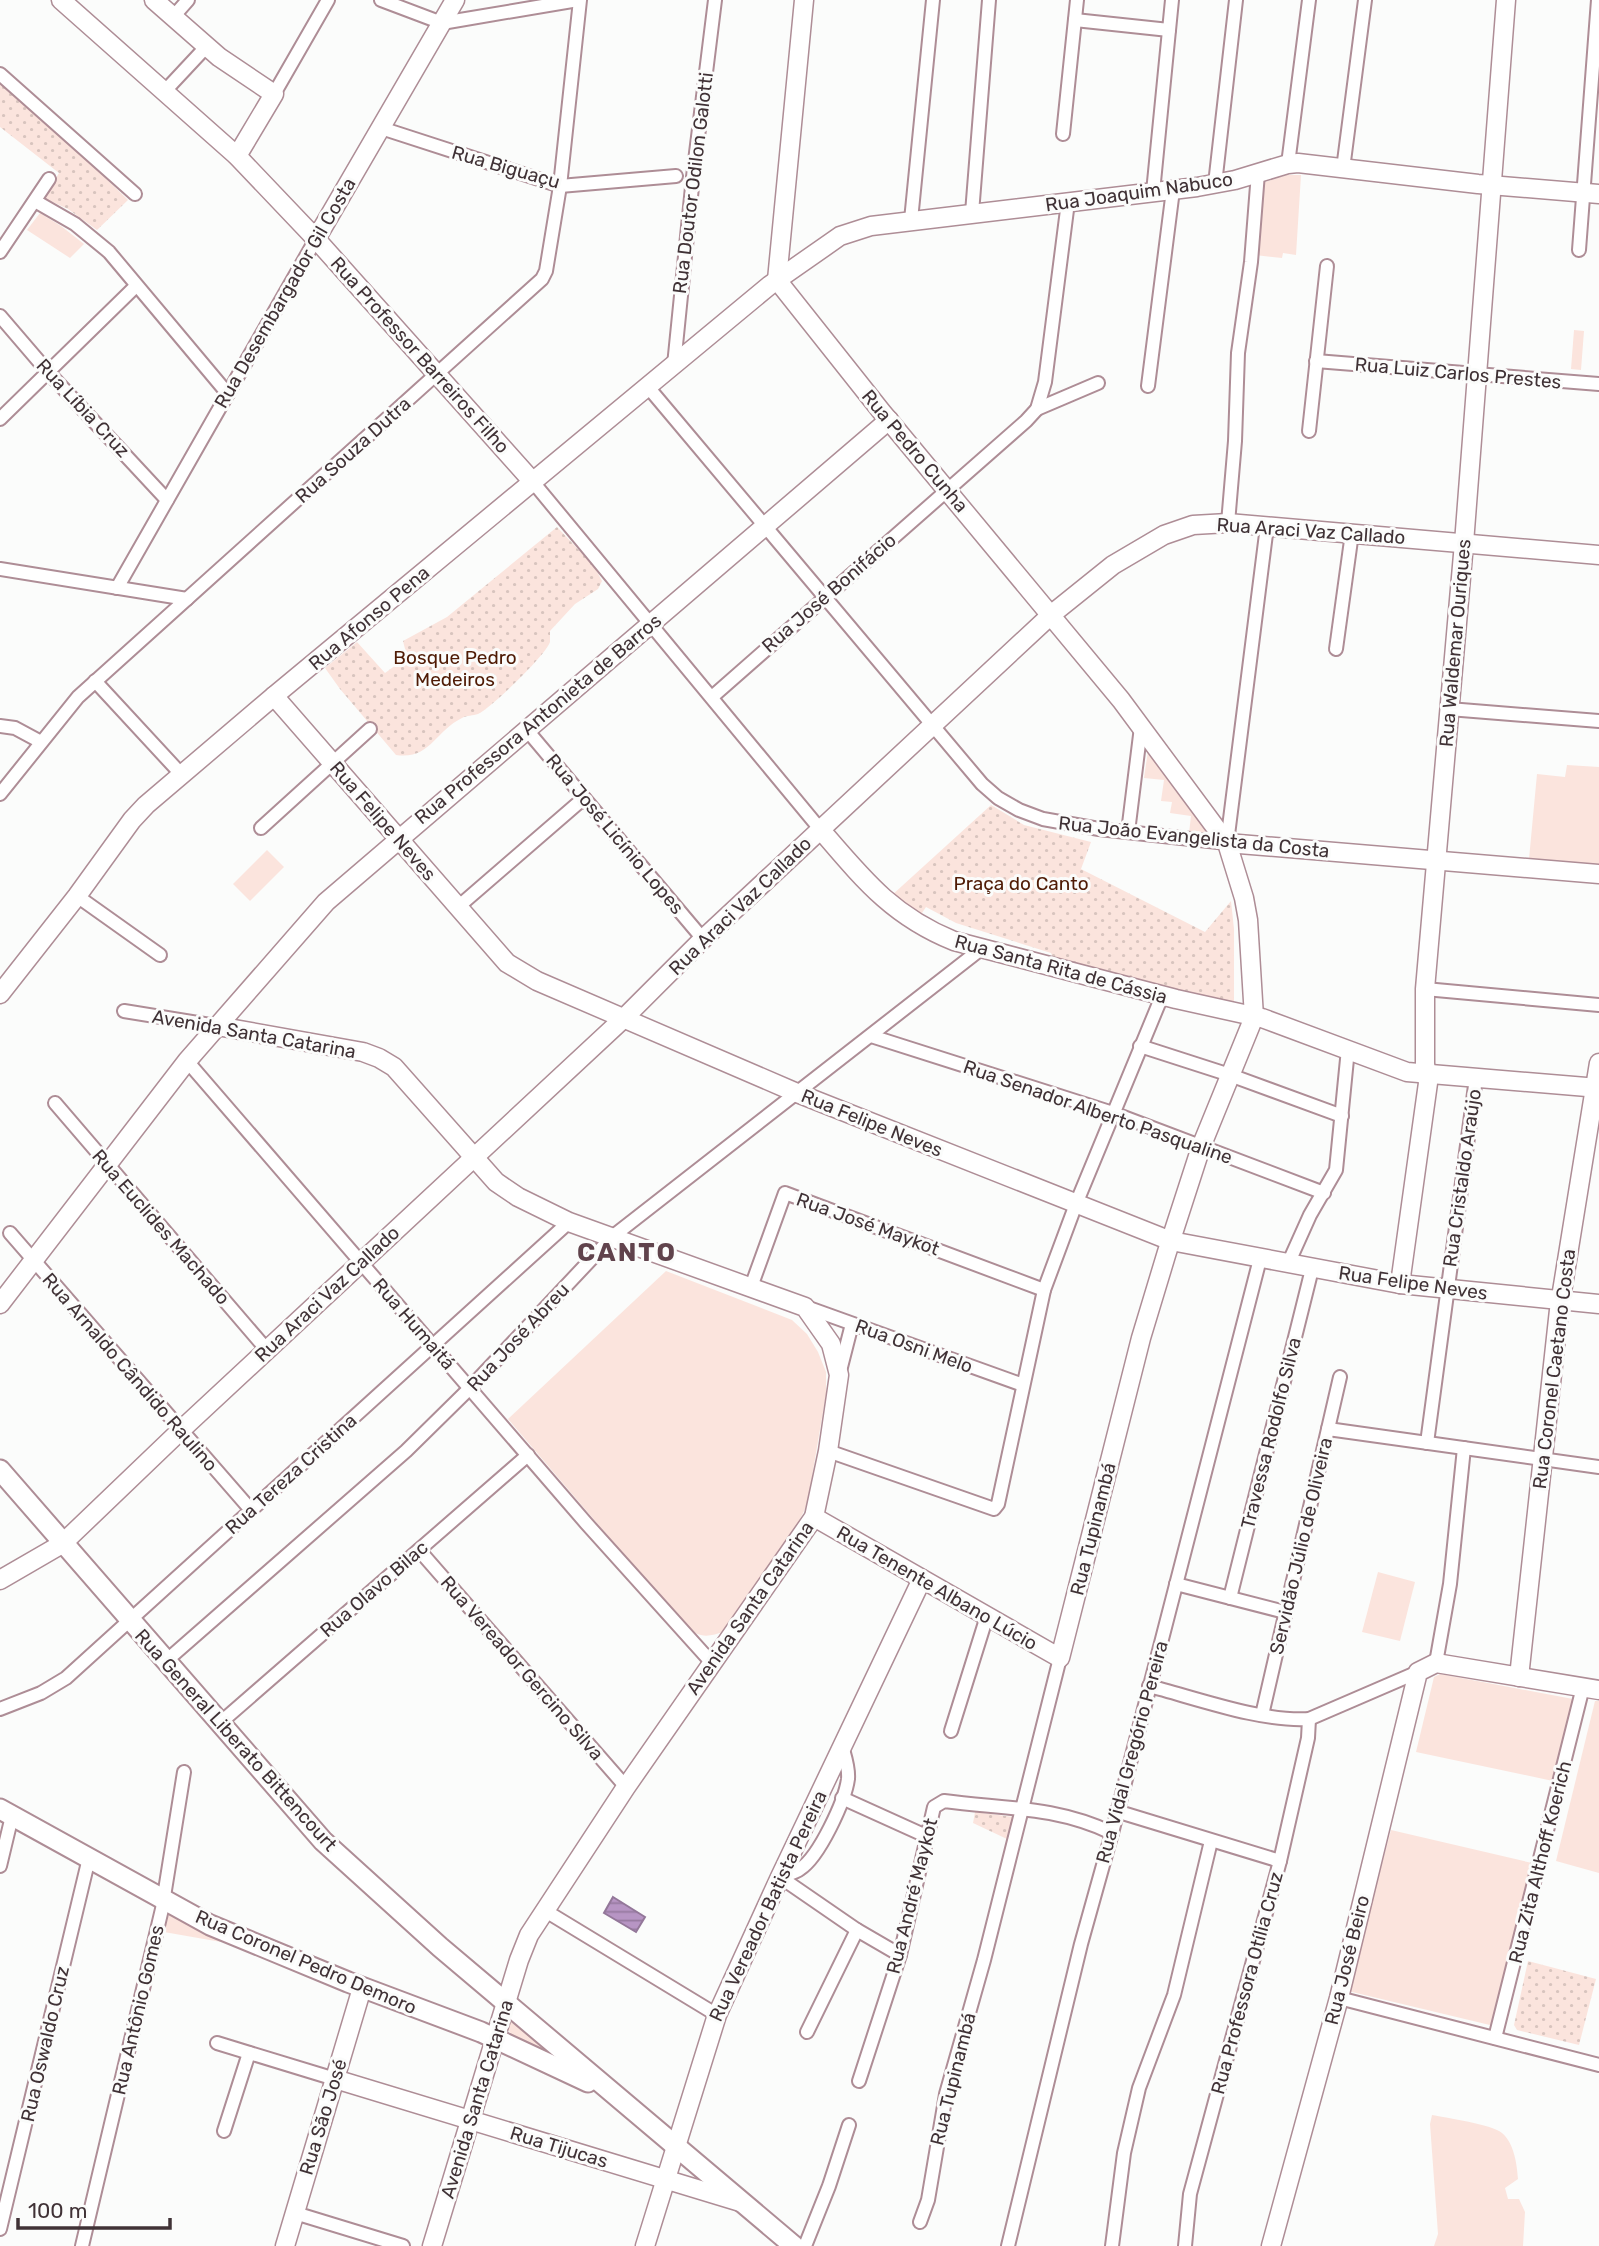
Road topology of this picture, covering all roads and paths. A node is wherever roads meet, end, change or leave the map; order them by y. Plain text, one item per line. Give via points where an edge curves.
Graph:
1 (61, 0) edge
2 (154, 0) edge
3 (188, 0) edge
4 (328, 0) edge
5 (381, 0) edge
6 (456, 0) edge
7 (579, 0) edge
8 (715, 0) edge
9 (804, 0) edge
10 (933, 0) edge
11 (989, 0) edge
12 (1077, 0) edge
13 (1172, 0) edge
14 (1236, 0) edge
15 (1309, 0) edge
16 (1365, 0) edge
17 (1506, 0) edge
18 (1598, 0) edge
19 (173, 17) junction
20 (1074, 20) junction
21 (442, 23) junction
22 (1169, 30) junction
23 (206, 47) junction
24 (0, 74) edge
25 (164, 92) junction
26 (274, 94) junction
27 (381, 128) junction
28 (1063, 134) dead end
29 (237, 156) junction
30 (1288, 163) junction
31 (1343, 169) junction
32 (1258, 173) junction
33 (676, 176) dead end
34 (49, 179) dead end
35 (1215, 184) junction
36 (1491, 185) junction
37 (559, 186) junction
38 (1173, 190) junction
39 (1153, 192) junction
40 (135, 194) dead end
41 (1592, 194) edge
42 (34, 201) junction
43 (1068, 202) junction
44 (972, 213) junction
45 (911, 220) junction
46 (316, 239) junction
47 (1579, 250) dead end
48 (0, 252) edge
49 (1327, 266) dead end
50 (777, 280) junction
51 (136, 286) junction
52 (0, 316) edge
53 (1317, 361) junction
54 (674, 365) junction
55 (48, 372) junction
56 (438, 374) junction
57 (1475, 374) junction
58 (1098, 383) dead end
59 (1599, 384) edge
60 (1148, 386) dead end
61 (648, 387) junction
62 (228, 394) junction
63 (1037, 409) junction
64 (0, 419) edge
65 (889, 420) junction
66 (1309, 431) dead end
67 (533, 482) junction
68 (947, 490) junction
69 (167, 500) junction
70 (1228, 523) junction
71 (765, 525) junction
72 (1267, 526) junction
73 (1352, 533) junction
74 (1464, 543) junction
75 (1599, 555) edge
76 (0, 569) edge
77 (117, 588) junction
78 (825, 597) junction
79 (187, 599) junction
80 (1052, 614) junction
81 (651, 622) junction
82 (1336, 649) dead end
83 (95, 681) junction
84 (274, 696) junction
85 (712, 697) junction
86 (1449, 709) junction
87 (1599, 721) edge
88 (931, 725) junction
89 (0, 726) edge
90 (1141, 727) junction
91 (370, 729) dead end
92 (526, 729) junction
93 (41, 742) junction
94 (332, 763) junction
95 (181, 774) junction
96 (0, 794) edge
97 (584, 798) junction
98 (261, 828) dead end
99 (820, 829) junction
100 (1128, 832) junction
101 (398, 838) junction
102 (1227, 844) junction
103 (1436, 861) junction
104 (1599, 874) edge
105 (78, 896) junction
106 (458, 907) junction
107 (703, 939) junction
108 (981, 949) junction
109 (160, 954) dead end
110 (1425, 989) junction
111 (0, 994) edge
112 (1162, 996) junction
113 (1599, 1005) edge
114 (124, 1011) dead end
115 (1254, 1017) junction
116 (624, 1018) junction
117 (217, 1026) junction
118 (871, 1036) junction
119 (1140, 1046) junction
120 (1348, 1049) junction
121 (187, 1061) junction
122 (1599, 1063) edge
123 (1425, 1073) junction
124 (1230, 1075) junction
125 (1476, 1078) junction
126 (1597, 1088) edge
127 (797, 1093) junction
128 (55, 1103) dead end
129 (1113, 1113) junction
130 (1342, 1116) junction
131 (1201, 1147) junction
132 (473, 1157) junction
133 (107, 1164) junction
134 (1324, 1193) junction
135 (1076, 1204) junction
136 (569, 1222) junction
137 (10, 1233) dead end
138 (612, 1237) junction
139 (1171, 1241) junction
140 (1260, 1259) junction
141 (33, 1260) junction
142 (362, 1263) junction
143 (1288, 1264) junction
144 (1312, 1269) junction
145 (1400, 1284) junction
146 (751, 1287) junction
147 (1044, 1290) junction
148 (1447, 1290) junction
149 (1561, 1300) junction
150 (0, 1304) edge
151 (1599, 1304) edge
152 (805, 1307) junction
153 (852, 1324) junction
154 (433, 1345) junction
155 (267, 1350) junction
156 (839, 1375) junction
157 (1340, 1377) dead end
158 (1023, 1385) junction
159 (470, 1388) junction
160 (1328, 1429) junction
161 (181, 1430) junction
162 (1427, 1443) junction
163 (1464, 1448) junction
164 (828, 1451) junction
165 (527, 1455) junction
166 (1542, 1459) junction
167 (1599, 1467) edge
168 (0, 1470) edge
169 (251, 1510) junction
170 (814, 1517) junction
171 (62, 1544) junction
172 (419, 1550) junction
173 (922, 1579) junction
174 (0, 1580) edge
175 (1176, 1584) junction
176 (1230, 1598) junction
177 (1285, 1612) junction
178 (987, 1616) junction
179 (130, 1620) junction
180 (1060, 1658) junction
181 (166, 1661) junction
182 (712, 1663) junction
183 (1436, 1663) junction
184 (1418, 1672) junction
185 (1519, 1677) junction
186 (1149, 1685) junction
187 (1591, 1688) edge
188 (0, 1709) edge
189 (1262, 1715) junction
190 (1309, 1719) junction
191 (220, 1723) junction
192 (951, 1731) dead end
193 (842, 1746) junction
194 (184, 1772) dead end
195 (626, 1787) junction
196 (842, 1798) junction
197 (1021, 1808) junction
198 (1116, 1811) junction
199 (6, 1812) edge
200 (1112, 1832) junction
201 (926, 1836) junction
202 (1211, 1841) junction
203 (89, 1858) junction
204 (1280, 1861) junction
205 (0, 1866) edge
206 (780, 1877) junction
207 (164, 1900) junction
208 (544, 1910) junction
209 (857, 1930) junction
210 (900, 1955) junction
211 (362, 1988) junction
212 (1339, 1998) junction
213 (506, 2003) junction
214 (717, 2015) junction
215 (807, 2032) dead end
216 (495, 2038) junction
217 (1495, 2038) junction
218 (217, 2043) dead end
219 (249, 2053) junction
220 (1599, 2065) edge
221 (335, 2079) junction
222 (859, 2081) dead end
223 (620, 2100) junction
224 (470, 2120) junction
225 (849, 2125) dead end
226 (224, 2131) dead end
227 (675, 2147) junction
228 (665, 2180) junction
229 (740, 2202) junction
230 (295, 2213) junction
231 (920, 2222) dead end
232 (0, 2229) edge
233 (82, 2246) edge
234 (285, 2246) edge
235 (403, 2246) edge
236 (432, 2246) edge
237 (645, 2246) edge
238 (794, 2246) edge
239 (805, 2246) edge
240 (1008, 2246) edge
241 (1112, 2246) edge
242 (1185, 2246) edge
243 (1271, 2246) edge

1 - 25 street, Rua Professor Barreiros Filho
2 - 19 street
3 - 19 street
4 - 26 street
5 - 21 street
6 - 21 street, Rua Desembargador Gil Costa
7 - 21 street
7 - 37 street, Rua Souza Dutra
8 - 54 street, Rua Doutor Odilon Galotti
9 - 50 street
10 - 45 street
11 - 44 street
12 - 20 street
13 - 22 street
14 - 35 street
15 - 30 street
16 - 31 street
17 - 36 street, Rua Waldemar Ouriques
18 - 41 street
19 - 23 street
20 - 22 street
20 - 28 street
21 - 27 street, Rua Desembargador Gil Costa
22 - 39 street
23 - 25 street
23 - 26 street
24 - 40 street
25 - 29 street, Rua Professor Barreiros Filho
26 - 29 street
27 - 37 street, Rua Biguaçu
27 - 46 street, Rua Desembargador Gil Costa
29 - 46 street, Rua Professor Barreiros Filho
30 - 31 street, Rua Joaquim Nabuco
30 - 32 street, Rua Joaquim Nabuco
31 - 36 street, Rua Joaquim Nabuco
32 - 35 street, Rua Joaquim Nabuco
32 - 70 street via 1238,353
33 - 37 street, Rua Biguaçu
34 - 42 street
35 - 38 street, Rua Joaquim Nabuco
36 - 41 street, Rua Joaquim Nabuco
36 - 57 street, Rua Waldemar Ouriques
37 - 56 street, Rua Souza Dutra via 542,279
38 - 39 street, Rua Joaquim Nabuco
38 - 60 street
39 - 43 street, Rua Joaquim Nabuco
41 - 47 street
42 - 48 street
42 - 51 street via 95,238
43 - 44 street, Rua Joaquim Nabuco
43 - 63 street via 1045,382
44 - 45 street, Rua Joaquim Nabuco
45 - 50 street, Rua Joaquim Nabuco via 840,236
46 - 56 street, Rua Professor Barreiros Filho
46 - 62 street, Rua Desembargador Gil Costa
49 - 53 street
50 - 54 street, Rua Afonso Pena
50 - 65 street, Rua Pedro Cunha
51 - 55 street
51 - 62 street
52 - 55 street, Rua Líbia Cruz
53 - 57 street, Rua Luiz Carlos Prestes
53 - 66 street
54 - 61 street, Rua Afonso Pena
55 - 64 street
55 - 69 street, Rua Líbia Cruz
56 - 67 street, Rua Professor Barreiros Filho
56 - 79 street, Rua Souza Dutra
57 - 59 street, Rua Luiz Carlos Prestes
57 - 74 street, Rua Waldemar Ouriques
58 - 63 street
61 - 67 street, Rua Afonso Pena
61 - 71 street, Rua João Evangelista da Costa
62 - 69 street, Rua Desembargador Gil Costa
63 - 68 street, Rua José Bonifácio
65 - 68 street, Rua Pedro Cunha
65 - 71 street, Rua Professora Antonieta de Barros
67 - 81 street, Rua Santa Rita de Cássia
67 - 84 street, Rua Afonso Pena
68 - 78 street, Rua José Bonifácio
68 - 80 street, Rua Pedro Cunha
69 - 77 street, Rua Desembargador Gil Costa
70 - 72 street, Rua Araci Vaz Callado
70 - 80 street, Rua Araci Vaz Callado via 1193,525 1164,535 1114,565
71 - 78 street, Rua João Evangelista da Costa
71 - 81 street, Rua Professora Antonieta de Barros
72 - 73 street, Rua Araci Vaz Callado
72 - 102 street
73 - 74 street, Rua Araci Vaz Callado
73 - 82 street
74 - 75 street, Rua Araci Vaz Callado
74 - 86 street, Rua Waldemar Ouriques
76 - 77 street
77 - 79 street
78 - 85 street, Rua José Bonifácio
78 - 88 street, Rua João Evangelista da Costa
79 - 83 street, Rua Souza Dutra
80 - 88 street, Rua Araci Vaz Callado
80 - 90 street, Rua Pedro Cunha
81 - 85 street, Rua Santa Rita de Cássia
81 - 92 street, Rua Professora Antonieta de Barros
83 - 93 street, Rua Souza Dutra
83 - 95 street
84 - 94 street, Rua Felipe Neves
84 - 95 street, Rua Afonso Pena
85 - 99 street, Rua Santa Rita de Cássia
86 - 87 street
86 - 103 street, Rua Waldemar Ouriques
88 - 99 street, Rua Araci Vaz Callado
88 - 100 street, Rua João Evangelista da Costa via 982,784 1019,810 1066,824
89 - 93 street via 15,728
90 - 100 street
90 - 102 street, Rua Pedro Cunha
91 - 94 street
92 - 97 street, Rua José Licínio Lopes
92 - 101 street, Rua Professora Antonieta de Barros
93 - 96 street, Rua Souza Dutra
94 - 98 street
94 - 101 street, Rua Felipe Neves
95 - 105 street, Rua Afonso Pena via 132,820
97 - 106 street
97 - 107 street, Rua José Licínio Lopes
99 - 107 street, Rua Araci Vaz Callado
99 - 108 street, Rua Santa Rita de Cássia via 899,912 936,934
100 - 102 street, Rua João Evangelista da Costa
101 - 106 street, Rua Felipe Neves
101 - 117 street, Rua Professora Antonieta de Barros via 310,919
102 - 103 street, Rua João Evangelista da Costa
102 - 115 street, Rua Tupinambá via 1248,920
103 - 104 street, Rua João Evangelista da Costa
103 - 110 street, Rua Waldemar Ouriques
105 - 109 street
105 - 111 street, Rua Afonso Pena
106 - 116 street, Rua Felipe Neves via 520,973
107 - 116 street, Rua Araci Vaz Callado
108 - 112 street, Rua Santa Rita de Cássia
108 - 118 street, Rua José Abreu
110 - 113 street
110 - 123 street, Rua Waldemar Ouriques
112 - 115 street, Rua Santa Rita de Cássia
112 - 119 street
114 - 117 street, Avenida Santa Catarina
115 - 120 street, Rua Santa Rita de Cássia
115 - 124 street, Rua Tupinambá
116 - 127 street, Rua Felipe Neves
116 - 132 street, Rua Araci Vaz Callado
117 - 121 street, Rua Professora Antonieta de Barros
117 - 132 street, Avenida Santa Catarina via 379,1058 394,1067
118 - 127 street, Rua José Abreu
118 - 129 street, Rua Senador Alberto Pasqualine
119 - 124 street
119 - 129 street
120 - 123 street, Rua Santa Rita de Cássia via 1395,1069
120 - 130 street
121 - 133 street, Rua Professora Antonieta de Barros
121 - 142 street, Rua Humaitá
122 - 126 street, Rua Coronel Caetano Costa
123 - 125 street, Rua Santa Rita de Cássia
123 - 145 street, Rua Waldemar Ouriques via 1428,1083
124 - 130 street
124 - 131 street, Rua Tupinambá
125 - 126 street, Rua Santa Rita de Cássia
125 - 148 street, Rua Cristaldo Araújo
126 - 149 street, Rua Coronel Caetano Costa
127 - 135 street, Rua Felipe Neves
127 - 138 street, Rua José Abreu
128 - 133 street, Rua Euclides Machado
129 - 131 street, Rua Senador Alberto Pasqualine
129 - 135 street
130 - 134 street via 1336,1170
131 - 134 street, Rua Senador Alberto Pasqualine
131 - 139 street, Rua Tupinambá
132 - 136 street, Avenida Santa Catarina via 507,1191
132 - 142 street, Rua Araci Vaz Callado
133 - 141 street, Rua Professora Antonieta de Barros
133 - 155 street, Rua Euclides Machado
134 - 143 street
135 - 139 street, Rua Felipe Neves
135 - 147 street
136 - 138 street, Avenida Santa Catarina
136 - 154 street, Rua Tereza Cristina
137 - 141 street, Rua Arnaldo Cândido Raulino
138 - 146 street, Avenida Santa Catarina
138 - 159 street, Rua José Abreu
139 - 140 street, Rua Felipe Neves
139 - 180 street, Rua Tupinambá via 1141,1338
140 - 143 street, Rua Felipe Neves
140 - 175 street, Rua Vidal Gregório Pereira
141 - 150 street, Rua Professora Antonieta de Barros
141 - 161 street, Rua Arnaldo Cândido Raulino
142 - 154 street, Rua Humaitá
142 - 155 street, Rua Araci Vaz Callado
143 - 144 street, Rua Felipe Neves
144 - 145 street, Rua Felipe Neves
144 - 176 street, Travessa Rodolfo Silva
145 - 148 street, Rua Felipe Neves
146 - 147 street, Rua José Maykot via 785,1194
146 - 152 street, Avenida Santa Catarina
147 - 158 street
148 - 149 street, Rua Felipe Neves
148 - 162 street, Rua Cristaldo Araújo
149 - 151 street, Rua Felipe Neves
149 - 166 street, Rua Coronel Caetano Costa
152 - 153 street, Rua Osni Melo
152 - 156 street, Avenida Santa Catarina via 831,1344
153 - 156 street
153 - 158 street, Rua Osni Melo
154 - 159 street, Rua Humaitá
154 - 169 street, Rua Tereza Cristina
155 - 161 street, Rua Araci Vaz Callado
156 - 164 street, Avenida Santa Catarina
157 - 160 street, Servidão Júlio de Oliveira
158 - 164 street via 994,1508
159 - 165 street, Rua Humaitá
159 - 181 street, Rua José Abreu via 379,1476
160 - 162 street
160 - 177 street, Servidão Júlio de Oliveira
161 - 169 street, Rua Arnaldo Cândido Raulino
161 - 171 street, Rua Araci Vaz Callado
162 - 163 street
163 - 166 street
163 - 183 street via 1450,1584
164 - 170 street, Avenida Santa Catarina
165 - 172 street, Rua Olavo Bilac
165 - 182 street, Rua Humaitá
166 - 167 street
166 - 185 street, Rua Coronel Caetano Costa
168 - 171 main road, Rua General Liberato Bittencourt
169 - 179 street, Rua Tereza Cristina
170 - 173 street, Rua Tenente Albano Lúcio
170 - 182 street, Avenida Santa Catarina
171 - 174 street, Rua Araci Vaz Callado
171 - 179 main road, Rua General Liberato Bittencourt
172 - 191 street, Rua Olavo Bilac
172 - 195 street, Rua Vereador Gercino Silva
173 - 178 street, Rua Tenente Albano Lúcio
173 - 193 street, Rua Vereador Batista Pereira
175 - 176 street
175 - 186 street, Rua Vidal Gregório Pereira
176 - 177 street
177 - 189 street, Servidão Júlio de Oliveira
178 - 180 street, Rua Tenente Albano Lúcio
178 - 192 street
179 - 181 main road, Rua General Liberato Bittencourt
179 - 188 street, Rua Tereza Cristina via 55,1686
180 - 197 street, Rua Tupinambá
181 - 191 main road, Rua General Liberato Bittencourt
182 - 195 street, Avenida Santa Catarina
183 - 184 street
183 - 185 street
184 - 190 street
184 - 212 street, Rua José Beiro
185 - 187 street
186 - 189 street
186 - 198 street, Rua Vidal Gregório Pereira
187 - 217 street, Rua Zita Althoff Koerich
189 - 190 street
190 - 204 street, Rua Professora Otília Cruz
191 - 213 main road, Rua General Liberato Bittencourt via 323,1841
193 - 196 street via 848,1778
193 - 206 street, Rua Vereador Batista Pereira
194 - 207 street, Rua Antônio Gomes
195 - 208 street, Avenida Santa Catarina
196 - 201 street
196 - 206 street via 813,1856 800,1870
197 - 200 street, Rua André Maykot
197 - 201 street, Rua André Maykot via 944,1801 934,1807
197 - 231 street, Rua Tupinambá via 946,2094
198 - 200 street, Rua Vidal Gregório Pereira
198 - 202 street
199 - 203 main road, Rua Coronel Pedro Demoro
199 - 205 street
200 - 240 street, Rua Vidal Gregório Pereira
201 - 210 street, Rua André Maykot
202 - 204 street
202 - 241 street via 1174,1994 1139,2088 1124,2153
203 - 207 main road, Rua Coronel Pedro Demoro
203 - 232 street, Rua Oswaldo Cruz
204 - 242 street, Rua Professora Otília Cruz via 1190,2194
206 - 209 street
206 - 214 street, Rua Vereador Batista Pereira
207 - 211 main road, Rua Coronel Pedro Demoro via 230,1934
207 - 233 street, Rua Antônio Gomes
208 - 213 street, Avenida Santa Catarina via 524,1946
208 - 214 street
209 - 210 street
209 - 215 street
210 - 222 street, Rua André Maykot
211 - 216 main road, Rua Coronel Pedro Demoro
211 - 221 street, Rua São José
212 - 217 street
212 - 243 street, Rua José Beiro
213 - 216 street, Avenida Santa Catarina
213 - 223 main road, Rua General Liberato Bittencourt
214 - 227 street, Rua Vereador Batista Pereira
216 - 223 main road, Rua Coronel Pedro Demoro
216 - 224 street, Avenida Santa Catarina
217 - 220 street
218 - 219 street, Rua Tijucas
219 - 221 street, Rua Tijucas
219 - 226 street
221 - 224 street, Rua Tijucas
221 - 230 street, Rua São José
223 - 227 main road
224 - 228 street, Rua Tijucas
224 - 236 street, Avenida Santa Catarina
225 - 239 street
227 - 228 street, Rua Vereador Batista Pereira
227 - 229 main road
228 - 229 street, Rua Tijucas
228 - 237 street, Rua Vereador Batista Pereira
229 - 238 main road
230 - 234 street, Rua São José
230 - 235 street

